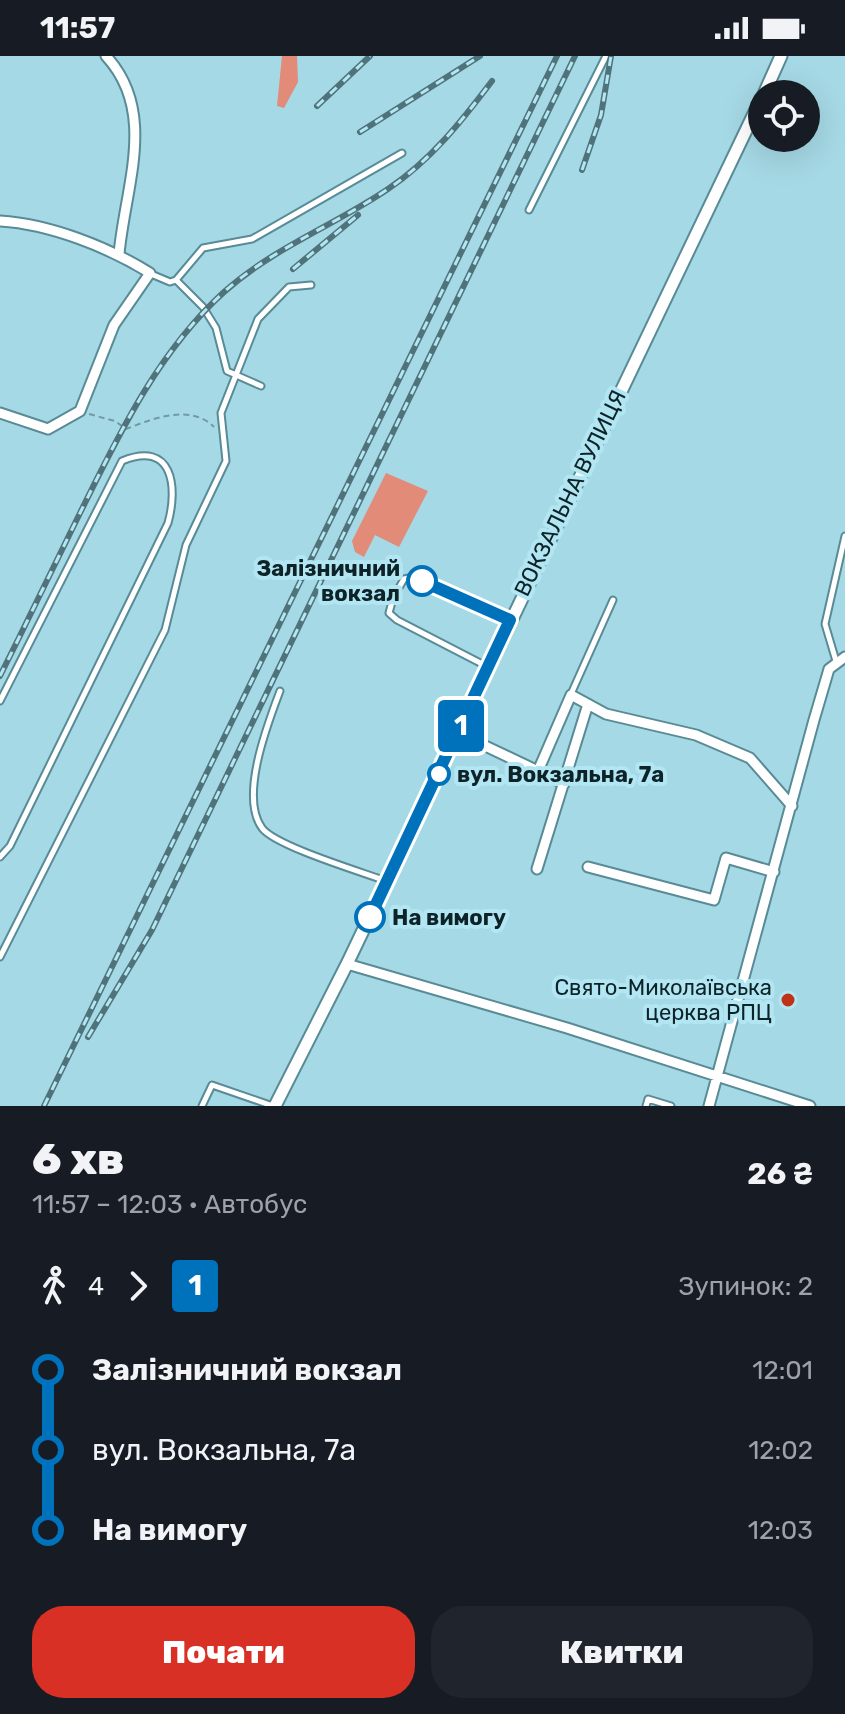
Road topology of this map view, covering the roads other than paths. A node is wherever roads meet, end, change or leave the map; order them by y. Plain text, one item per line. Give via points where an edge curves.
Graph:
1 (106, 56) edge
2 (606, 56) edge
3 (781, 56) edge
4 (770, 80) edge
5 (748, 127) edge
6 (402, 153) dead end
7 (529, 210) dead end
8 (0, 221) edge
9 (119, 254) junction
10 (150, 273) junction
11 (176, 280) junction
12 (311, 285) dead end
13 (234, 374) junction
14 (261, 386) dead end
15 (0, 413) edge
16 (845, 536) edge
17 (613, 600) dead end
18 (510, 620) junction
19 (837, 662) edge
20 (488, 667) junction
21 (280, 691) dead end
22 (571, 695) junction
23 (0, 701) edge
24 (588, 704) junction
25 (458, 733) junction
26 (538, 771) junction
27 (564, 784) junction
28 (792, 806) junction
29 (0, 857) edge
30 (588, 867) dead end
31 (537, 869) dead end
32 (774, 872) junction
33 (387, 881) junction
34 (0, 957) edge
35 (347, 964) junction
36 (718, 1077) junction
37 (202, 1106) edge
38 (274, 1106) edge
39 (646, 1106) edge
40 (671, 1106) edge
41 (709, 1106) edge
42 (810, 1106) edge

1 - 9 street via 117,68 134,112 136,154
2 - 7 lane
3 - 4 street, ВОКЗАЛЬНА ВУЛИЦЯ
5 - 18 street, ВОКЗАЛЬНА ВУЛИЦЯ
6 - 11 lane via 252,239 203,248
8 - 9 street via 63,232
9 - 10 street
10 - 11 lane
10 - 15 street via 114,325 80,411 48,429
11 - 13 lane via 216,328 220,354 227,371
12 - 13 lane via 289,287 274,299 258,319
13 - 14 lane
13 - 34 lane via 221,413 226,461 186,545 165,630
16 - 19 lane via 825,624
17 - 22 lane
18 - 20 street, ВОКЗАЛЬНА ВУЛИЦЯ
18 - 20 lane via 413,577 404,579 393,598 389,613 397,620
19 - 28 street
20 - 25 street, ВОКЗАЛЬНА ВУЛИЦЯ
21 - 33 lane via 261,743 255,816 263,830 286,844
22 - 24 street
22 - 26 street
23 - 29 lane via 122,461 137,455 158,459 171,474 175,498 168,523 70,729
24 - 27 street
24 - 28 street via 606,714 696,735 750,758
25 - 26 street
25 - 33 street, ВОКЗАЛЬНА ВУЛИЦЯ
26 - 27 street
27 - 31 street
28 - 32 street
30 - 32 street via 714,900 726,858
32 - 36 street
33 - 35 street, ВОКЗАЛЬНА ВУЛИЦЯ
35 - 36 street
35 - 38 street, ВОКЗАЛЬНА ВУЛИЦЯ
36 - 41 street
36 - 42 street
37 - 38 lane via 212,1085
39 - 40 lane via 648,1099

